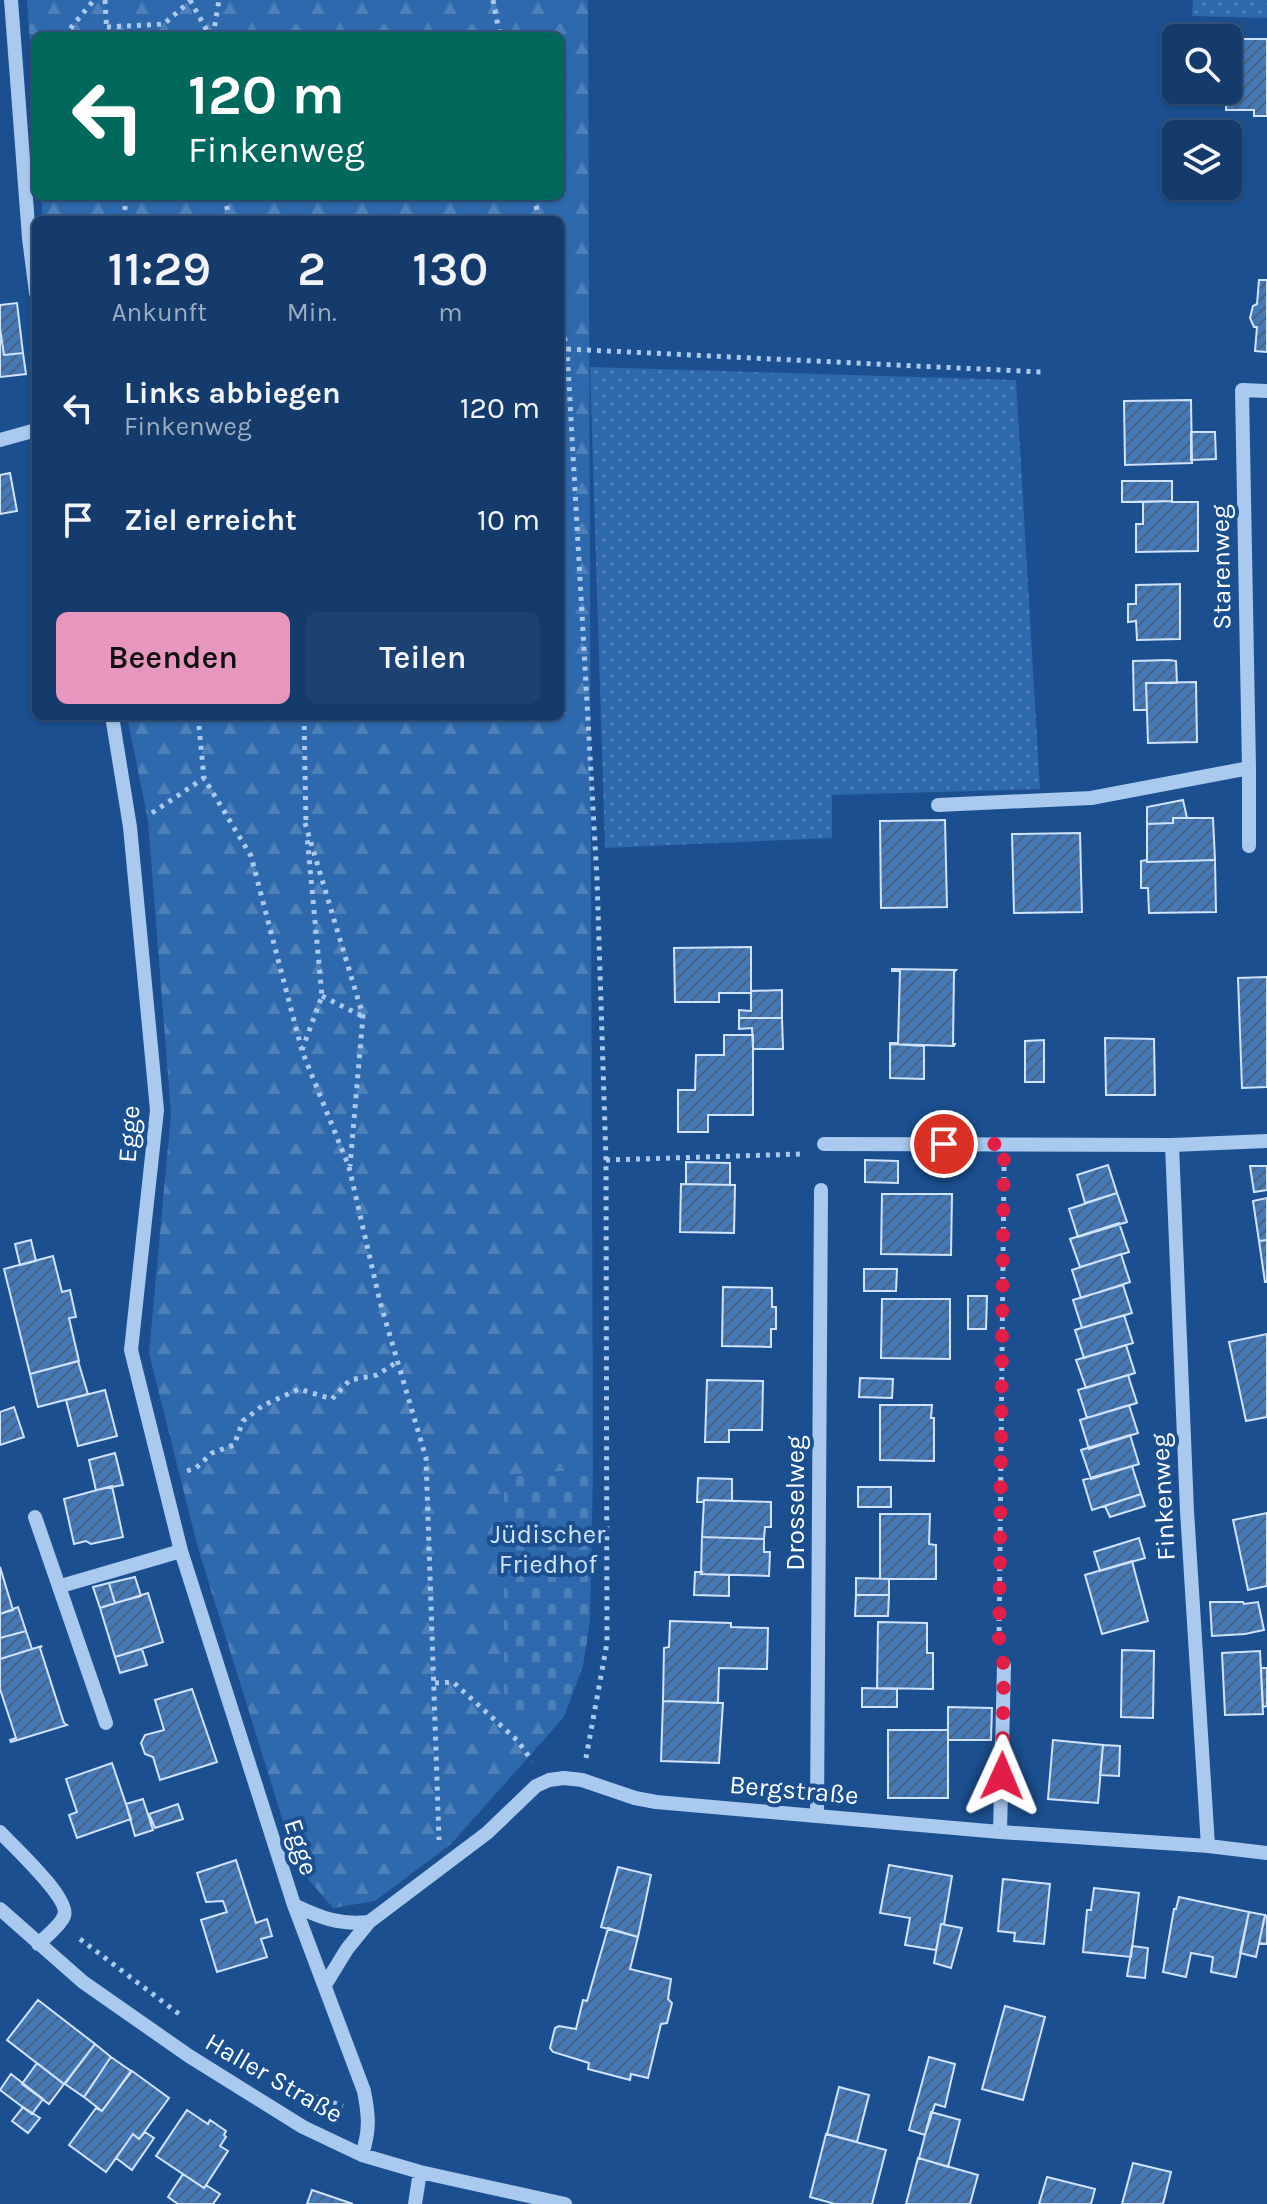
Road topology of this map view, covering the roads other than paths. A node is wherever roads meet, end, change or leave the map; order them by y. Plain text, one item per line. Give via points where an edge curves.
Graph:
1 (11, 0) edge
2 (32, 262) edge
3 (1267, 391) edge
4 (32, 431) edge
5 (0, 440) edge
6 (113, 720) edge
7 (1249, 768) junction
8 (938, 805) dead end
9 (1249, 846) dead end
10 (1267, 1141) edge
11 (824, 1144) dead end
12 (1172, 1145) junction
13 (821, 1190) dead end
14 (35, 1517) dead end
15 (181, 1551) junction
16 (61, 1586) junction
17 (1004, 1665) road end
18 (106, 1723) dead end
19 (817, 1816) junction
20 (0, 1832) edge
21 (1000, 1832) junction
22 (1208, 1846) junction
23 (1267, 1853) edge
24 (294, 1905) junction
25 (0, 1909) edge
26 (369, 1922) junction
27 (38, 1944) junction
28 (325, 1985) junction
29 (362, 2155) junction
30 (420, 2172) junction
31 (415, 2204) edge
32 (565, 2204) edge

1 - 2 street
3 - 7 street, Starenweg via 1242,390
4 - 5 street
6 - 15 street, Egge via 130,827 157,1110 131,1350
7 - 8 street via 1091,798
7 - 9 street, Starenweg
10 - 12 street
11 - 12 street
12 - 22 street, Finkenweg
13 - 19 street, Drosselweg
14 - 16 street
15 - 16 street
15 - 24 street, Egge
16 - 18 street
17 - 21 street
19 - 21 street, Bergstraße
19 - 26 street, Bergstraße via 656,1802 582,1780 549,1780
20 - 27 street via 65,1907 64,1916
21 - 22 street, Bergstraße
22 - 23 street, Bergstraße
24 - 26 street via 348,1924
24 - 28 street, Egge
25 - 27 street, Haller Straße
26 - 28 street
27 - 29 street, Haller Straße via 189,2056 303,2127
28 - 29 street, Egge via 364,2091 369,2133
29 - 30 street, Haller Straße
30 - 31 street
30 - 32 street, Haller Straße

